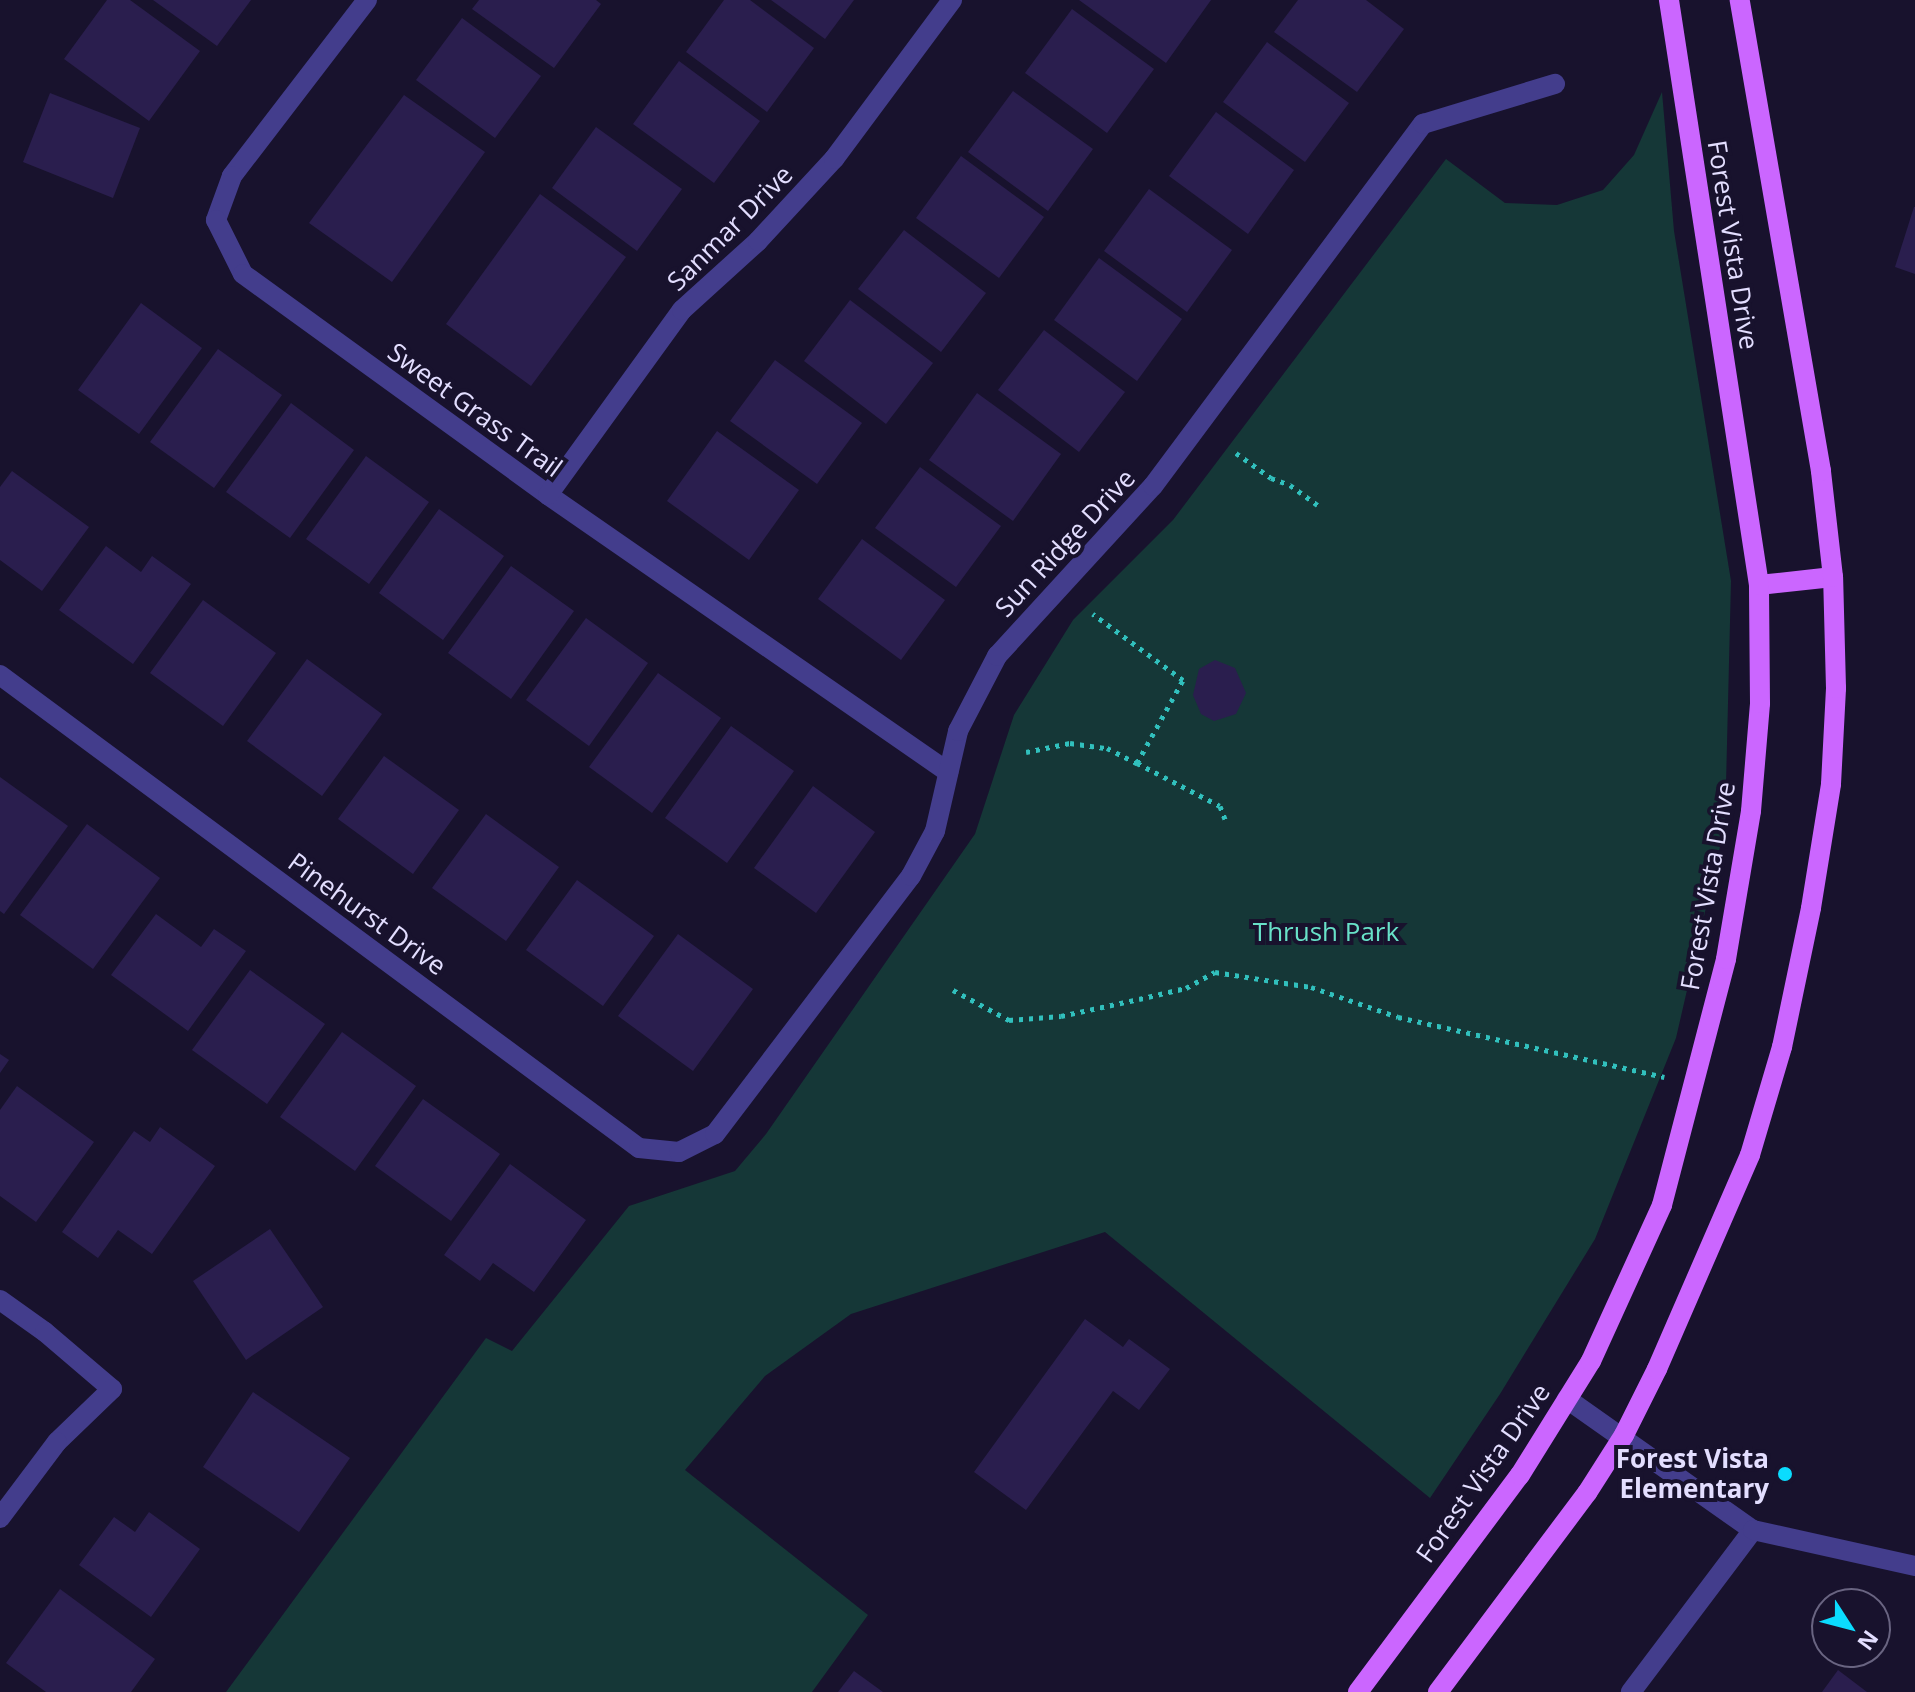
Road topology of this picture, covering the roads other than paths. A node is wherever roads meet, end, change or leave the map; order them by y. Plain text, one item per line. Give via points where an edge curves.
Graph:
1 (367, 0) edge
2 (952, 0) edge
3 (1669, 0) edge
4 (1740, 0) edge
5 (1555, 84) dead end
6 (548, 495) junction
7 (1833, 577) junction
8 (1759, 585) junction
9 (0, 675) edge
10 (948, 772) junction
11 (715, 1134) joint
12 (0, 1300) edge
13 (1567, 1399) junction
14 (1624, 1435) junction
15 (0, 1518) edge
16 (1753, 1530) junction
17 (1915, 1566) edge
18 (1358, 1692) edge
19 (1438, 1692) edge
20 (1631, 1692) edge

1 - 6 street, Sweet Grass Trail via 232,176 216,220 243,274
2 - 6 street, Sanmar Drive via 834,159 758,241 682,310
3 - 8 main road, Forest Vista Drive
4 - 7 main road, Forest Vista Drive via 1821,471
5 - 10 street, Sun Ridge Drive via 1423,124 1153,486 997,656 958,731
6 - 10 street, Sweet Grass Trail
7 - 8 main road
7 - 14 main road, Forest Vista Drive via 1836,688 1831,784 1782,1047 1750,1155
8 - 13 main road, Forest Vista Drive via 1760,703 1751,811 1726,959 1662,1205 1591,1361
9 - 11 street, Pinehurst Drive via 639,1148 679,1152
10 - 11 street, Sun Ridge Drive via 935,831 911,876
12 - 15 street via 112,1389 57,1442
13 - 14 street
13 - 18 main road, Forest Vista Drive via 1520,1475
14 - 16 street
14 - 19 main road, Forest Vista Drive via 1587,1493
16 - 17 street
16 - 20 street

